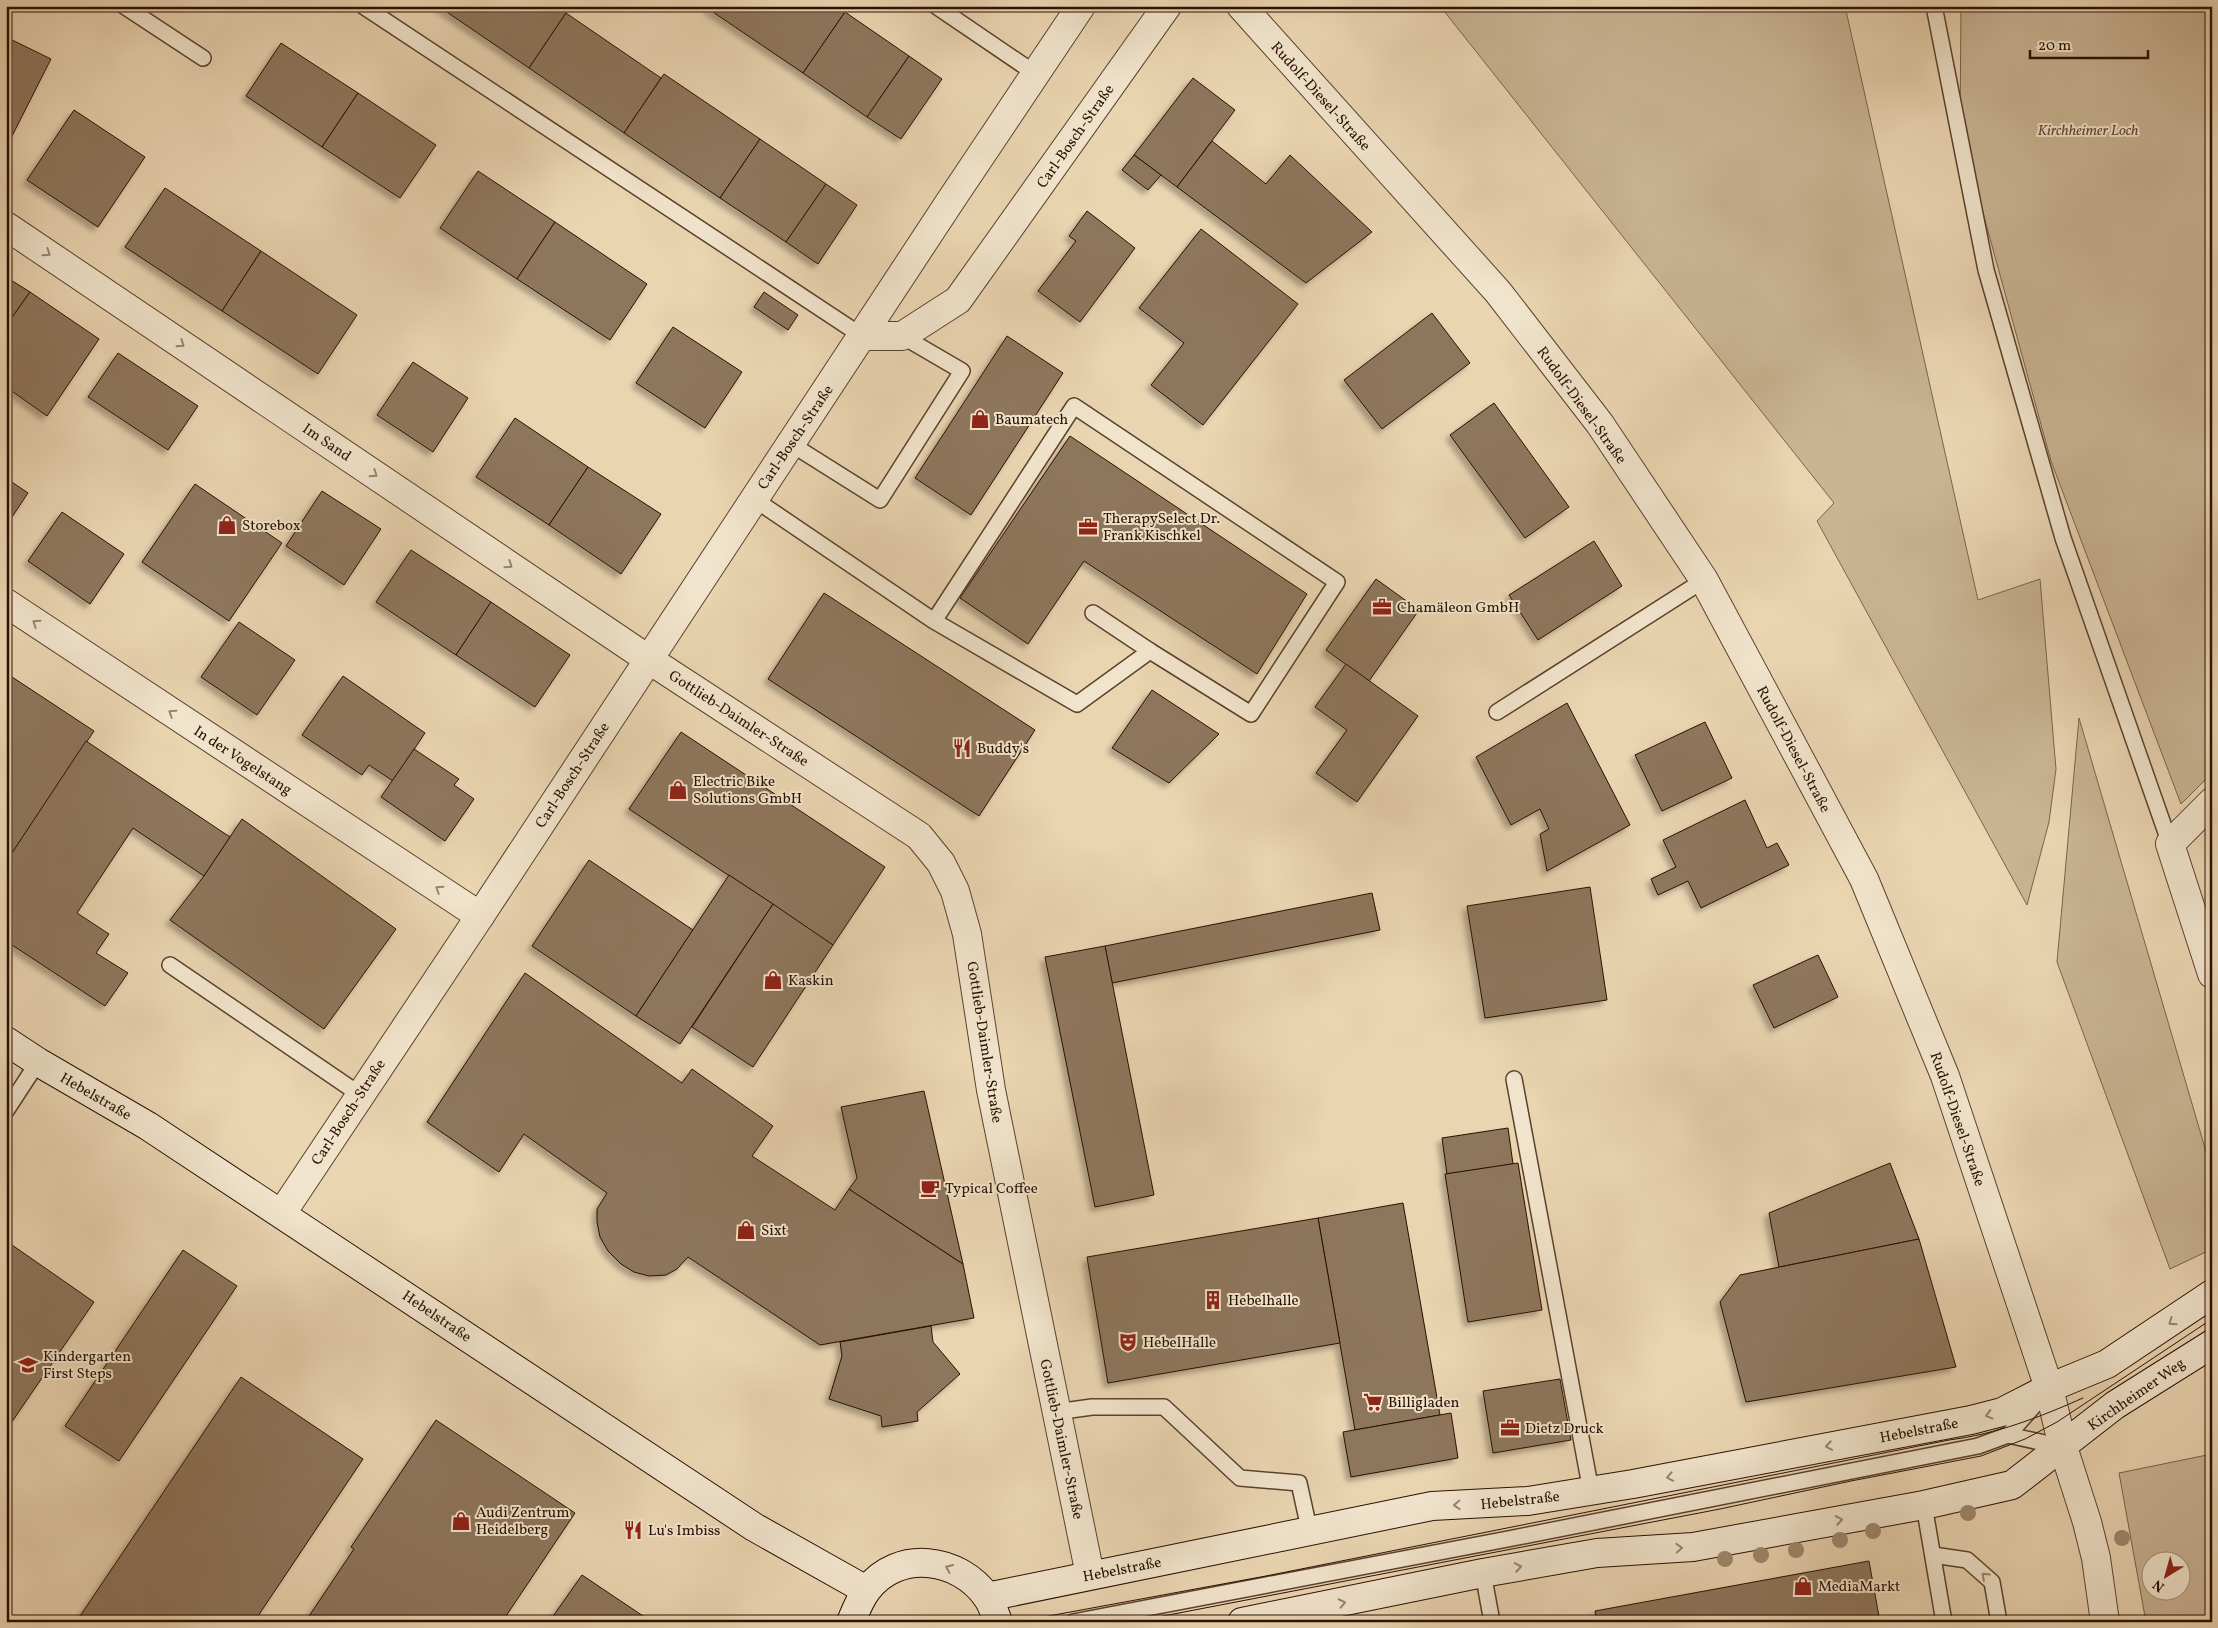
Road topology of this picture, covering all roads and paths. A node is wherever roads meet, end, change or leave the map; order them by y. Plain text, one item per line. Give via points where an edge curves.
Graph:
1 (124, 6) edge
2 (363, 6) edge
3 (936, 6) edge
4 (1081, 6) edge
5 (1167, 6) edge
6 (1241, 6) edge
7 (1934, 6) edge
8 (203, 58) dead end
9 (1036, 74) junction
10 (6, 226) edge
11 (862, 336) junction
12 (902, 336) junction
13 (791, 444) junction
14 (754, 499) junction
15 (1704, 580) junction
16 (6, 604) edge
17 (1094, 613) dead end
18 (934, 621) junction
19 (1150, 651) junction
20 (648, 659) junction
21 (1497, 712) dead end
22 (2212, 802) edge
23 (2170, 844) junction
24 (480, 916) junction
25 (170, 965) dead end
26 (2212, 974) edge
27 (6, 1042) edge
28 (38, 1062) junction
29 (1514, 1079) dead end
30 (359, 1094) junction
31 (6, 1112) edge
32 (282, 1212) junction
33 (2212, 1294) edge
34 (2212, 1344) edge
35 (2049, 1388) junction
36 (1056, 1412) junction
37 (2008, 1435) junction
38 (2063, 1447) junction
39 (1591, 1491) junction
40 (1924, 1505) junction
41 (1310, 1533) junction
42 (1933, 1555) junction
43 (1483, 1573) junction
44 (1090, 1575) junction
45 (866, 1590) junction
46 (987, 1598) junction
47 (851, 1622) edge
48 (998, 1622) edge
49 (1073, 1622) edge
50 (1242, 1622) edge
51 (1492, 1622) edge
52 (1944, 1622) edge
53 (1998, 1622) edge
54 (2104, 1622) edge

1 - 8 lane
2 - 11 lane
3 - 9 lane
4 - 9 street, Carl-Bosch-Straße
5 - 12 street, Carl-Bosch-Straße via 958,300
6 - 15 street, Rudolf-Diesel-Straße via 1498,292 1600,424
7 - 23 lane via 1989,280 2063,538
9 - 11 street, Carl-Bosch-Straße
10 -> 20 street, Im Sand
11 - 12 street
11 - 13 street, Carl-Bosch-Straße
12 - 13 lane via 962,371 880,500
13 - 14 street, Carl-Bosch-Straße
14 - 18 lane
14 - 20 street, Carl-Bosch-Straße
15 - 21 lane
15 - 35 street, Rudolf-Diesel-Straße via 1864,879 1945,1076
24 -> 16 street, In der Vogelstang
17 - 19 lane
18 - 19 lane via 1077,704
18 - 19 lane via 1074,406 1337,582 1251,714
20 - 24 street, Carl-Bosch-Straße
20 - 36 street, Gottlieb-Daimler-Straße via 918,836 940,863 955,891 968,934 991,1090
22 - 23 street
23 - 26 street
24 - 30 street, Carl-Bosch-Straße
25 - 30 lane
27 - 28 street, Hebelstraße
28 - 31 lane
28 - 32 street, Hebelstraße via 148,1126
29 - 39 lane
30 - 32 street, Carl-Bosch-Straße
32 - 45 street, Hebelstraße via 754,1527
33 -> 35 street via 2106,1364
34 - 38 street, Kirchheimer Weg via 2115,1405
35 - 37 lane
35 - 38 street, Rudolf-Diesel-Straße
35 -> 39 street, Hebelstraße via 2002,1412 1971,1420
36 - 41 lane via 1092,1407 1164,1407 1240,1478 1299,1483
36 - 44 street, Gottlieb-Daimler-Straße
37 - 38 lane
37 - 49 lane via 1978,1446
38 - 40 street via 2012,1485
38 - 54 street, Rudolf-Diesel-Straße via 2096,1558
39 -> 41 street, Hebelstraße via 1528,1501 1432,1506
40 - 42 lane
43 -> 40 street via 1597,1553 1693,1547
41 - 44 street, Hebelstraße
42 - 52 lane
53 -> 42 lane via 1992,1582 1967,1560
50 -> 43 street
43 - 51 lane
44 - 46 street, Hebelstraße
46 -> 45 street via 969,1578 945,1565 922,1563 902,1566 882,1576
45 - 47 street
46 - 48 street

